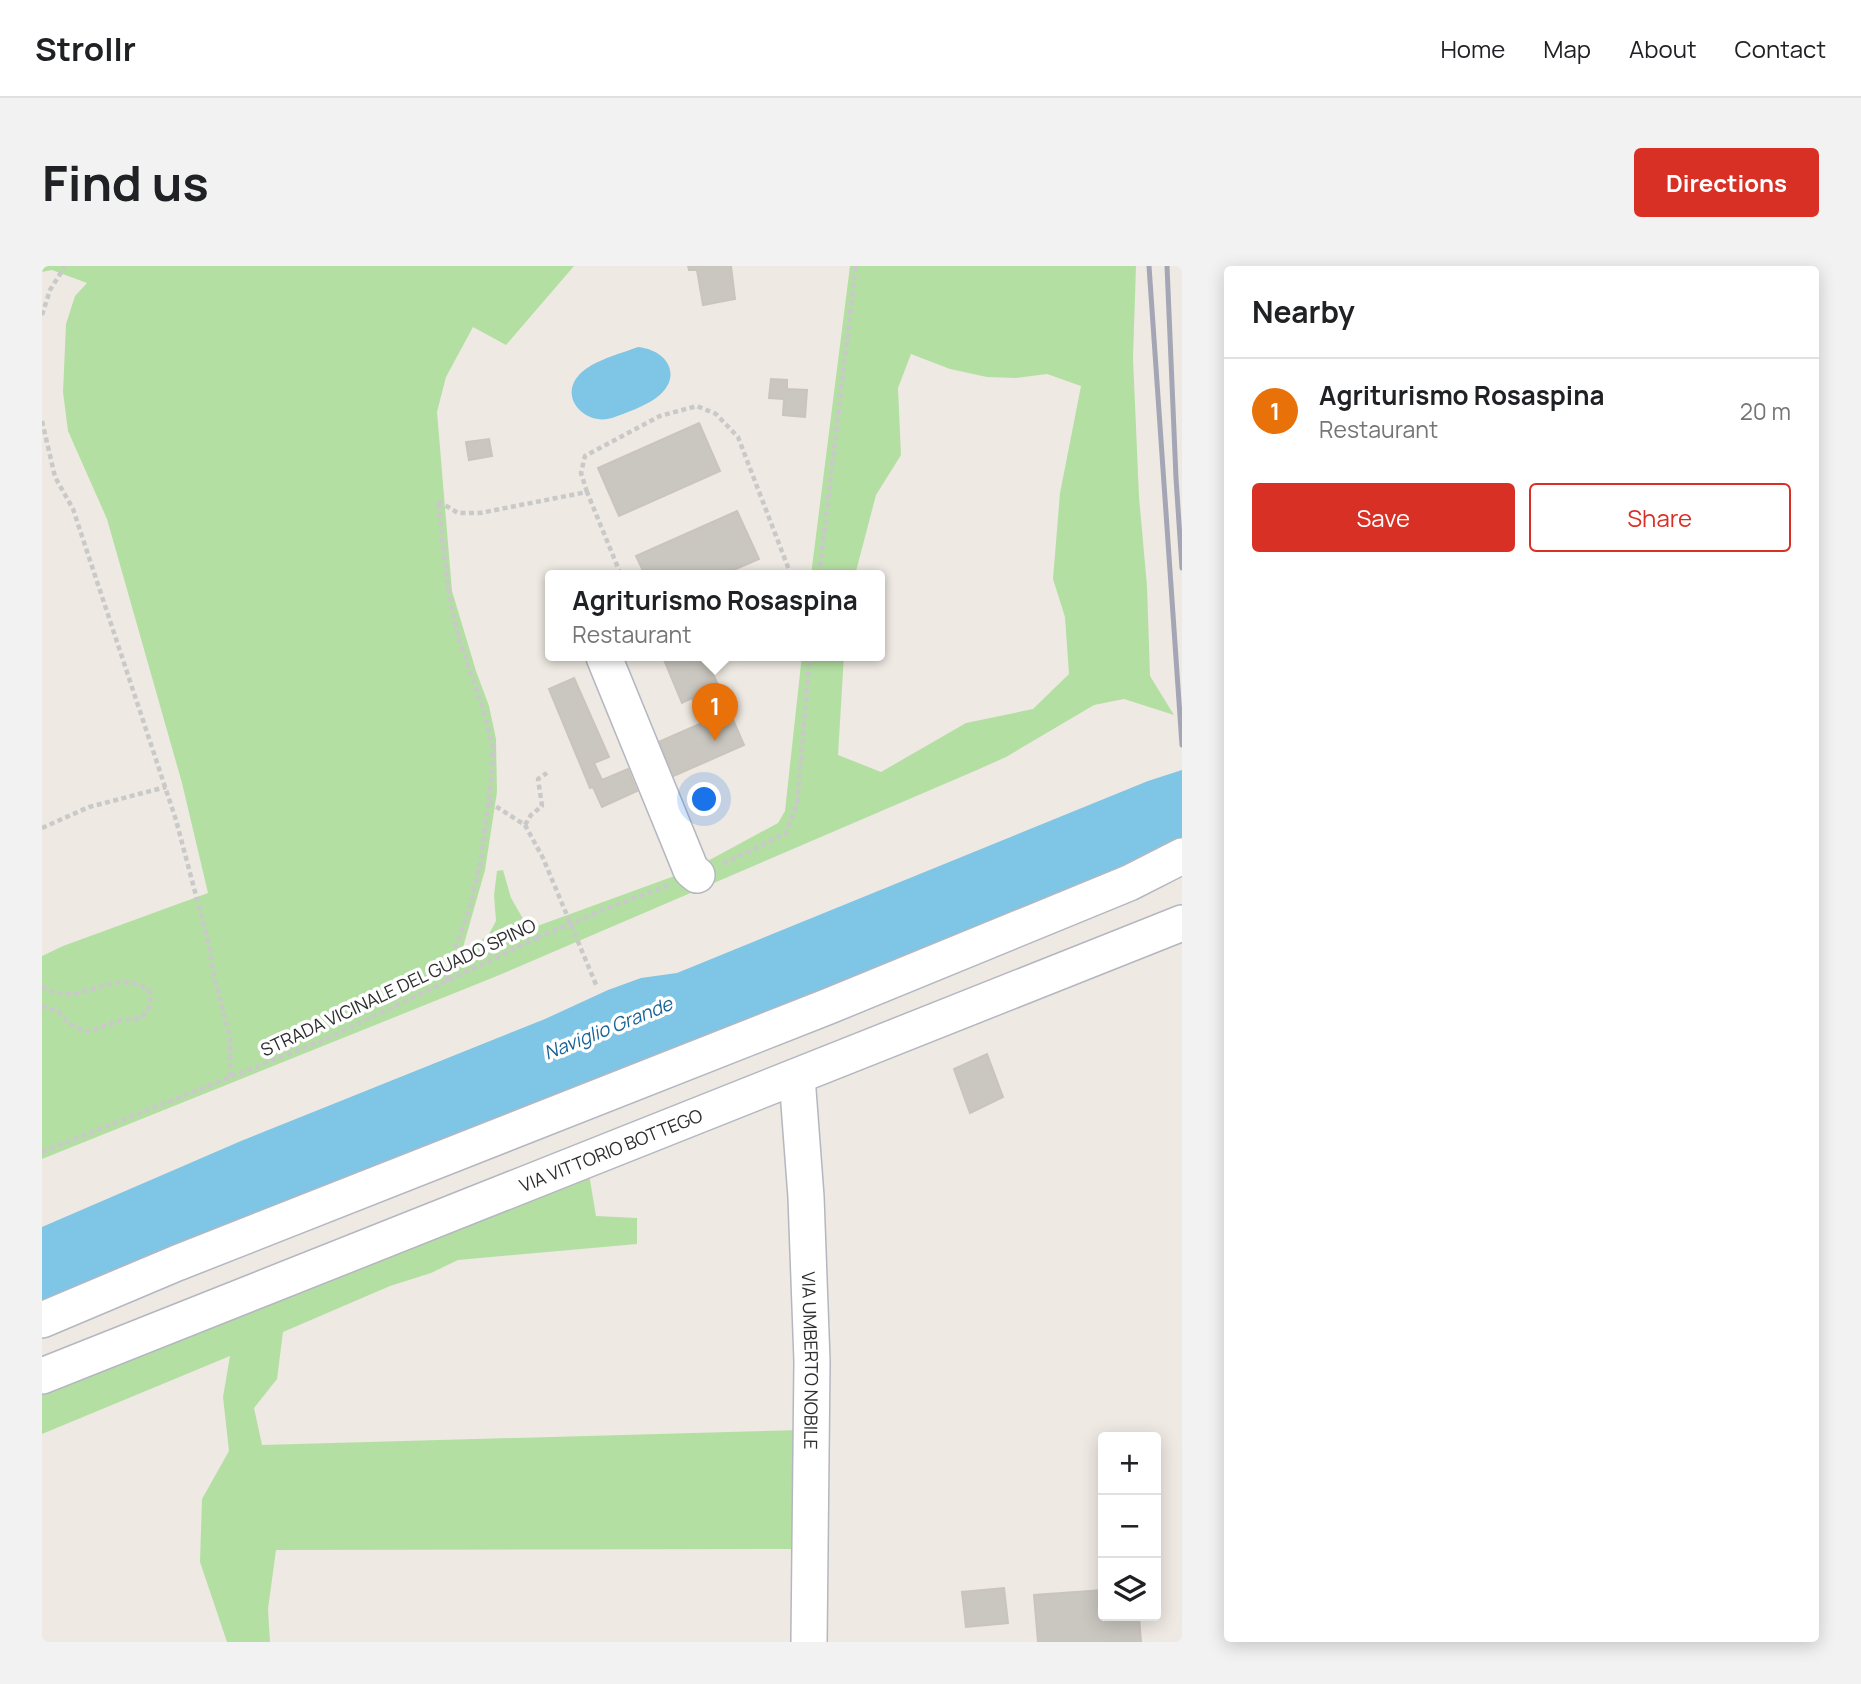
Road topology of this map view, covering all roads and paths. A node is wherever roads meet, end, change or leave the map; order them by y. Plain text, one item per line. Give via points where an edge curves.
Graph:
1 (65, 266) edge
2 (856, 266) edge
3 (42, 315) edge
4 (42, 421) edge
5 (587, 492) junction
6 (619, 570) edge
7 (789, 570) edge
8 (819, 570) edge
9 (606, 661) edge
10 (809, 661) edge
11 (547, 773) dead end
12 (166, 787) junction
13 (489, 802) junction
14 (525, 825) junction
15 (42, 828) edge
16 (786, 834) dead end
17 (1182, 856) edge
18 (697, 875) dead end
19 (608, 908) dead end
20 (1182, 923) edge
21 (447, 981) junction
22 (42, 986) edge
23 (597, 986) dead end
24 (42, 1006) edge
25 (231, 1077) junction
26 (797, 1077) junction
27 (42, 1152) edge
28 (42, 1320) edge
29 (42, 1376) edge
30 (809, 1642) edge

1 - 3 path
2 - 8 path
4 - 12 path via 55,477 74,509
5 - 6 path
5 - 7 path via 581,473 585,456 660,416 697,406 716,414 738,438
5 - 13 path via 480,513 458,513 438,501 449,595 492,747
9 - 18 street via 691,870
10 - 16 path via 797,804
11 - 14 path via 538,779 542,806
12 - 15 path via 89,807
12 - 25 path via 230,1038
13 - 14 path
13 - 21 path via 480,866
14 - 23 path
17 - 28 street via 1129,883 829,1006
19 - 21 path, STRADA VICINALE DEL GUADO SPINO, bridge
20 - 26 street, VIA VITTORIO BOTTEGO
21 - 25 path, STRADA VICINALE DEL GUADO SPINO via 326,1039
22 - 24 path via 70,995 127,981 148,989 152,1000 141,1018 90,1031
25 - 27 path, STRADA VICINALE DEL GUADO SPINO
26 - 29 street, VIA VITTORIO BOTTEGO
26 - 30 street, VIA UMBERTO NOBILE via 812,1361

